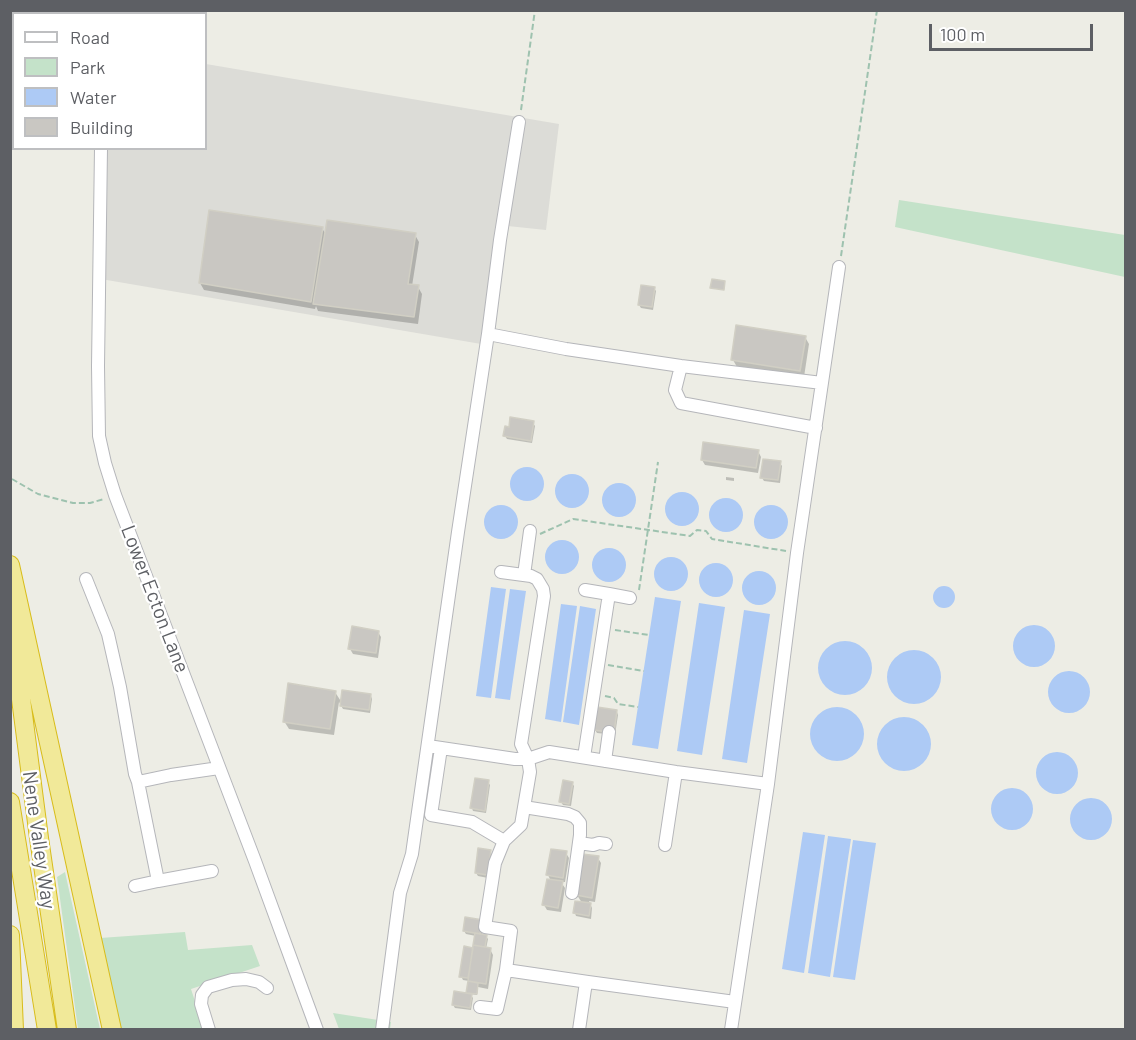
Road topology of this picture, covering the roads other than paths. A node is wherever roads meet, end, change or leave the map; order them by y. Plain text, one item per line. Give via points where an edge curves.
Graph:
1 (519, 122) road end
2 (101, 150) edge
3 (839, 267) road end
4 (488, 334) junction
5 (681, 366) junction
6 (822, 383) junction
7 (816, 428) junction
8 (529, 535) road end
9 (10, 565) edge
10 (501, 572) dead end
11 (524, 575) junction
12 (86, 579) dead end
13 (585, 590) dead end
14 (609, 594) junction
15 (630, 598) road end
16 (10, 614) edge
17 (609, 732) dead end
18 (428, 746) junction
19 (441, 748) junction
20 (584, 758) junction
21 (528, 759) junction
22 (605, 761) junction
23 (219, 768) junction
24 (676, 772) junction
25 (138, 782) junction
26 (768, 784) junction
27 (10, 802) edge
28 (524, 807) junction
29 (504, 842) junction
30 (579, 843) junction
31 (606, 844) dead end
32 (664, 845) dead end
33 (212, 871) dead end
34 (158, 881) junction
35 (135, 886) dead end
36 (572, 893) dead end
37 (10, 935) edge
38 (506, 969) junction
39 (586, 982) junction
40 (267, 988) dead end
41 (735, 1002) junction
42 (480, 1007) dead end
43 (14, 1029) edge
44 (46, 1029) edge
45 (67, 1029) edge
46 (112, 1029) edge
47 (209, 1029) edge
48 (317, 1029) edge
49 (382, 1029) edge
50 (579, 1029) edge
51 (731, 1029) edge

1 - 4 street
2 - 23 street, Lower Ecton Lane via 99,436 115,495
3 - 6 street
4 - 5 street
4 - 18 street
5 - 6 street
5 - 7 street via 675,390 681,403
6 - 7 street
7 - 26 street
8 - 11 street
9 - 46 highway
10 - 11 street
11 - 21 street via 537,579 544,596 521,744
12 - 25 street via 108,634
13 - 14 street
14 - 15 street
14 - 20 street
16 - 45 highway, Nene Valley Way
17 - 22 street
18 - 19 street
18 - 49 street via 412,854 400,893
19 - 21 street
19 - 29 street via 431,815 472,822
20 - 21 street via 549,752
20 - 22 street
21 - 28 street via 530,772
22 - 24 street
23 - 25 street
23 - 48 street, Lower Ecton Lane
24 - 26 street
24 - 32 street
25 - 34 street
26 - 41 street
27 - 44 highway, Nene Valley Way
28 - 29 street via 521,825
28 - 30 street via 575,817 580,823
29 - 38 street via 495,863 485,927 511,931
30 - 31 street
30 - 36 street
33 - 34 street
34 - 35 street
37 - 43 highway
38 - 39 street
38 - 42 street via 497,1009
39 - 41 street
39 - 50 street
40 - 47 street via 246,978 208,987 201,1004
41 - 51 street

